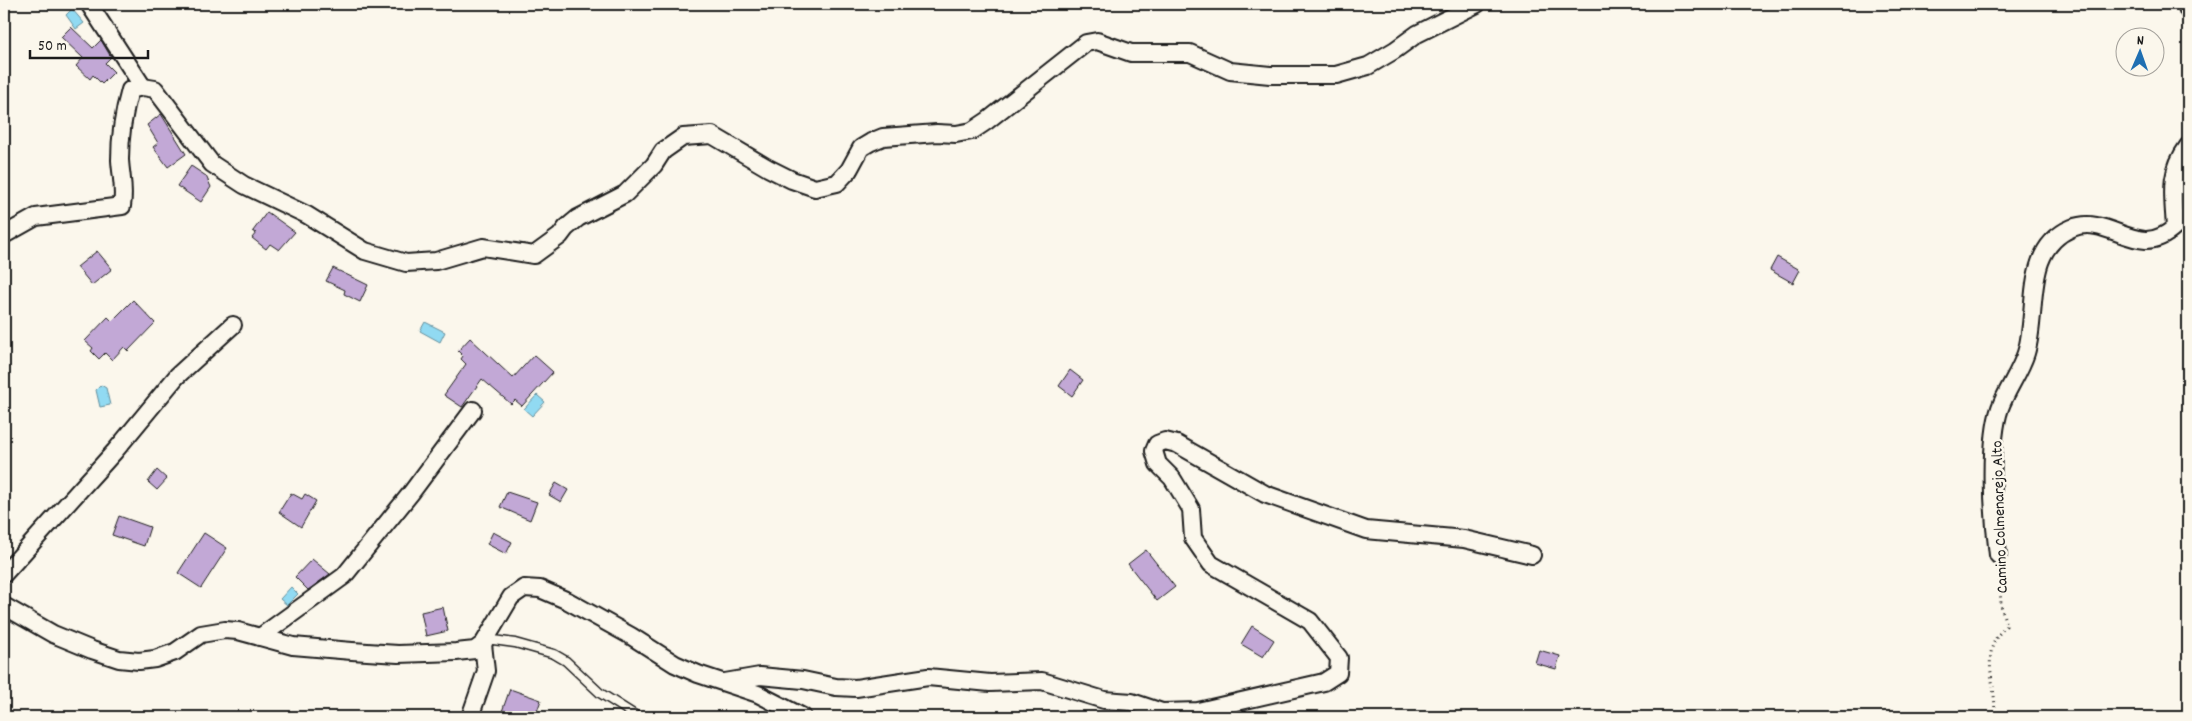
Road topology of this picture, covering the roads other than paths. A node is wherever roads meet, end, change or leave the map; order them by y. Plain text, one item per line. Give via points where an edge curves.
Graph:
1 (89, 4) edge
2 (1477, 4) edge
3 (2186, 4) edge
4 (2188, 10) edge
5 (143, 87) junction
6 (2188, 146) edge
7 (4, 236) edge
8 (233, 324) dead end
9 (473, 410) dead end
10 (1532, 555) dead end
11 (1998, 555) road end
12 (4, 574) edge
13 (4, 606) edge
14 (260, 637) junction
15 (484, 641) junction
16 (725, 682) junction
17 (470, 717) edge
18 (638, 717) edge
19 (803, 717) edge

1 - 5 street
2 - 5 street via 1418,34 1368,66 1336,75 1230,71 1190,53 1131,53 1097,41 1086,43 972,131 883,137 862,148 838,183 815,188 792,180 712,135 683,137 663,151 626,194 578,218 534,255 483,247 436,260 406,263 365,251 307,215 220,169 207,158 155,89
3 - 4 street
5 - 7 street via 130,90 121,122 122,206 36,217
6 - 11 street, Camino Colmenarejo Alto via 2180,157 2173,179 2175,227 2164,237 2148,242 2092,225 2073,228 2055,238 2044,253 2038,269 2026,353 2003,402 1995,430
8 - 12 street via 177,376 115,451
9 - 14 street via 344,576
10 - 16 street via 1464,538 1366,530 1265,494 1177,444 1165,441 1157,444 1154,451 1158,464 1172,478 1190,509 1193,538 1211,564 1310,621 1339,658 1338,673 1324,682 1198,711 1162,712 1132,702 1104,700 1042,681 990,683 928,677 856,688 760,676
13 - 14 street via 53,634 119,659 139,661 165,656 209,632 238,631
14 - 15 street via 293,646 398,654 475,650
15 - 16 street via 511,597 517,591 531,587 568,601 675,664
15 - 17 street via 486,671
15 - 18 lane via 506,641 554,654 600,693
16 - 19 street via 758,694

